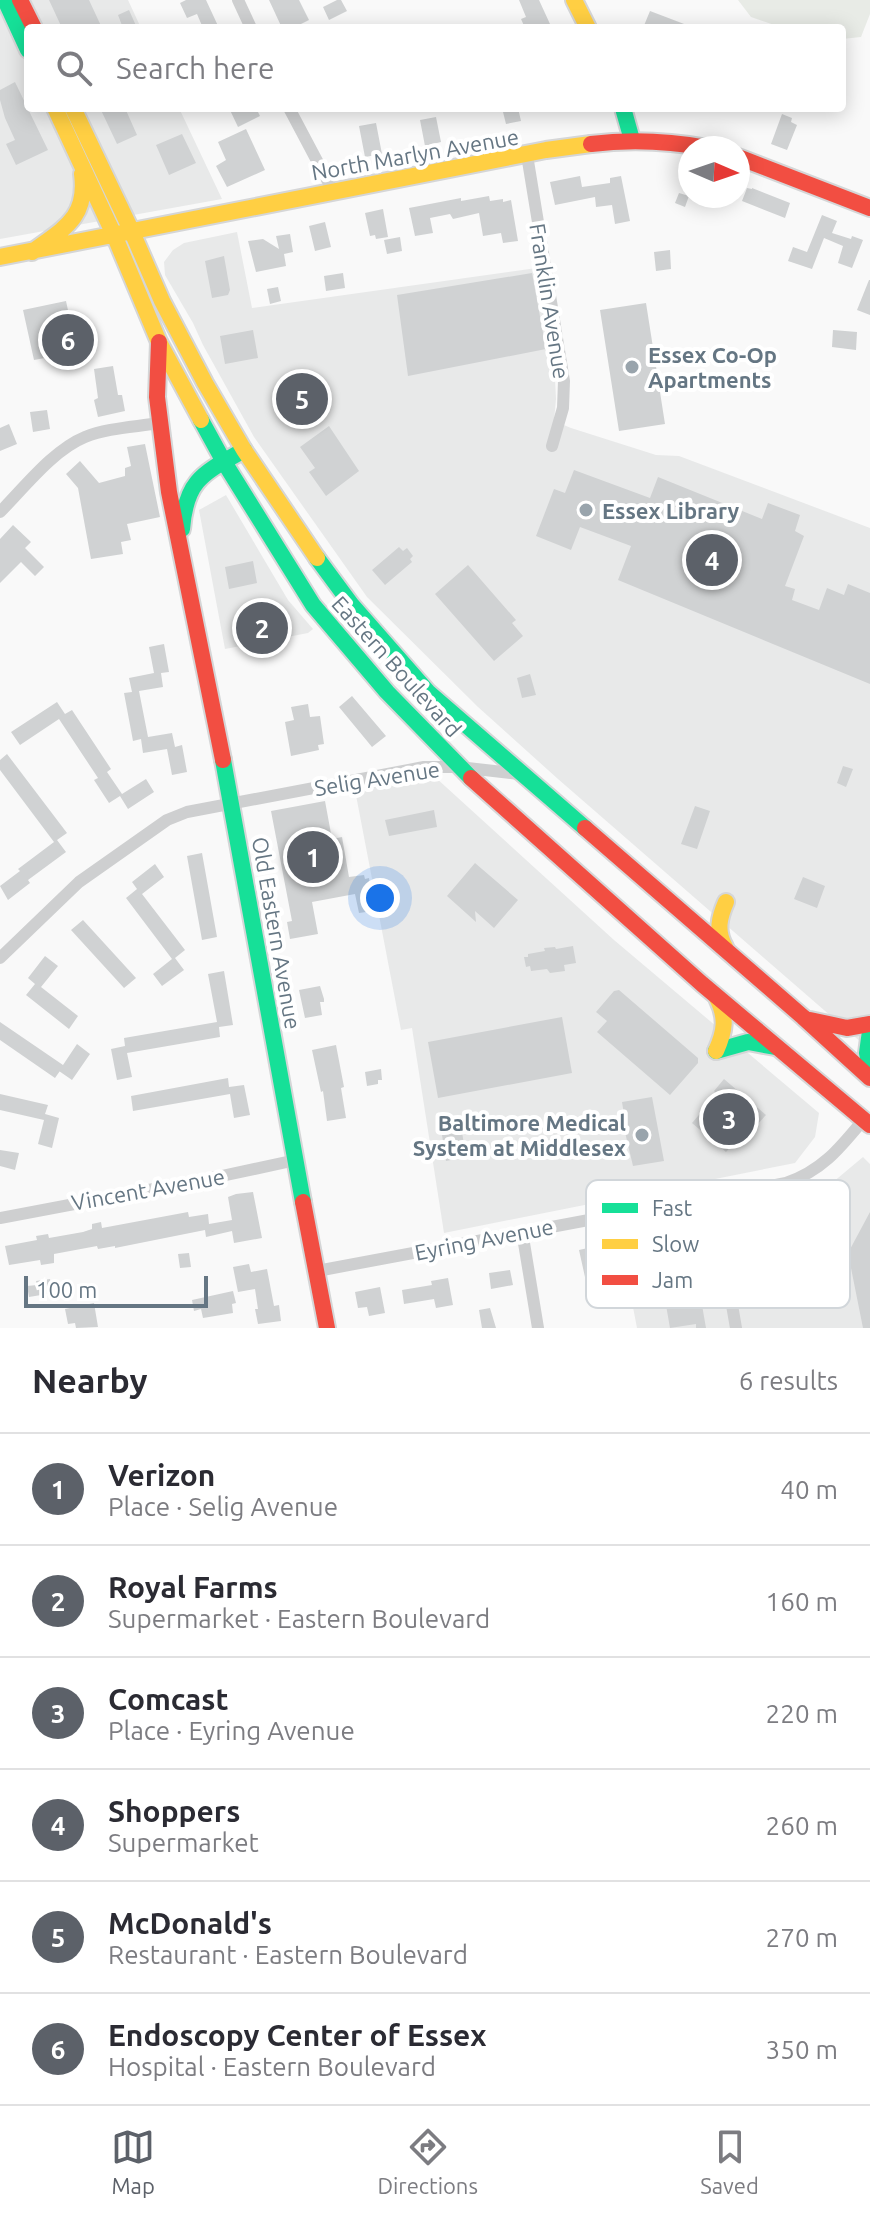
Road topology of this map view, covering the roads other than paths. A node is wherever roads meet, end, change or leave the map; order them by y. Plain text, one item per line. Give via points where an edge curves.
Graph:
1 (5, 0) edge
2 (20, 0) edge
3 (238, 0) edge
4 (574, 0) edge
5 (32, 24) edge
6 (249, 24) edge
7 (586, 24) edge
8 (24, 41) edge
9 (57, 112) edge
10 (75, 112) edge
11 (291, 112) edge
12 (624, 112) edge
13 (632, 140) junction
14 (678, 143) edge
15 (527, 155) junction
16 (750, 162) edge
17 (81, 163) junction
18 (333, 191) junction
19 (870, 208) edge
20 (132, 232) junction
21 (115, 237) junction
22 (32, 252) junction
23 (0, 257) edge
24 (159, 342) junction
25 (159, 423) junction
26 (552, 446) dead end
27 (244, 450) junction
28 (224, 462) junction
29 (0, 512) edge
30 (181, 547) junction
31 (459, 767) junction
32 (523, 774) junction
33 (232, 802) junction
34 (726, 902) dead end
35 (729, 953) junction
36 (0, 958) edge
37 (715, 995) junction
38 (803, 1017) junction
39 (870, 1024) edge
40 (870, 1031) edge
41 (780, 1049) junction
42 (870, 1068) edge
43 (870, 1078) edge
44 (867, 1122) edge
45 (296, 1160) junction
46 (794, 1180) edge
47 (0, 1218) edge
48 (586, 1219) edge
49 (522, 1231) junction
50 (317, 1271) junction
51 (733, 1308) edge
52 (327, 1328) edge
53 (538, 1328) edge
54 (736, 1328) edge

1 - 8 main road
2 - 5 main road
3 - 6 street
4 - 7 main road
9 - 17 main road, Eastern Boulevard
10 - 20 main road, Eastern Boulevard
11 - 18 street
12 - 13 main road
13 - 14 main road, North Marlyn Avenue
13 - 15 main road, North Marlyn Avenue
15 - 18 main road, North Marlyn Avenue
15 - 26 street, Franklin Avenue via 564,381
16 - 19 main road
17 - 21 main road, Eastern Boulevard
17 - 22 main road via 82,204
18 - 20 main road, North Marlyn Avenue
20 - 21 main road, North Marlyn Avenue
20 - 27 main road, Eastern Boulevard via 162,301
21 - 22 main road, North Marlyn Avenue
21 - 24 main road, Eastern Boulevard
22 - 23 main road, North Marlyn Avenue
24 - 25 main road, Old Eastern Avenue
24 - 28 main road, Eastern Boulevard
25 - 29 street via 96,433 75,442
25 - 30 main road, Old Eastern Avenue
27 - 28 main road, Old Eastern Avenue
27 - 32 main road, Eastern Boulevard via 356,611 428,692
28 - 30 main road, Old Eastern Avenue via 200,477 186,496
28 - 31 main road, Eastern Boulevard via 313,605
30 - 33 main road, Old Eastern Avenue
31 - 32 street, Selig Avenue
31 - 33 street, Selig Avenue via 424,767
31 - 37 main road, Eastern Boulevard
32 - 35 main road, Eastern Boulevard
33 - 36 street, Selig Avenue via 187,812 149,832 79,882
33 - 45 main road, Old Eastern Avenue
34 - 35 main road via 717,926
35 - 38 main road, Eastern Boulevard
37 - 41 main road, Eastern Boulevard
37 - 41 main road via 726,1023 716,1051 748,1042
38 - 39 main road via 840,1029
38 - 43 main road, Eastern Boulevard
40 - 42 main road
41 - 44 main road, Eastern Boulevard
44 - 46 street, Eyring Avenue via 811,1173
45 - 47 street, Vincent Avenue
45 - 50 main road, Old Eastern Avenue
48 - 49 street, Eyring Avenue
49 - 50 street, Eyring Avenue
49 - 53 street
50 - 52 main road, Old Eastern Avenue
51 - 54 street

